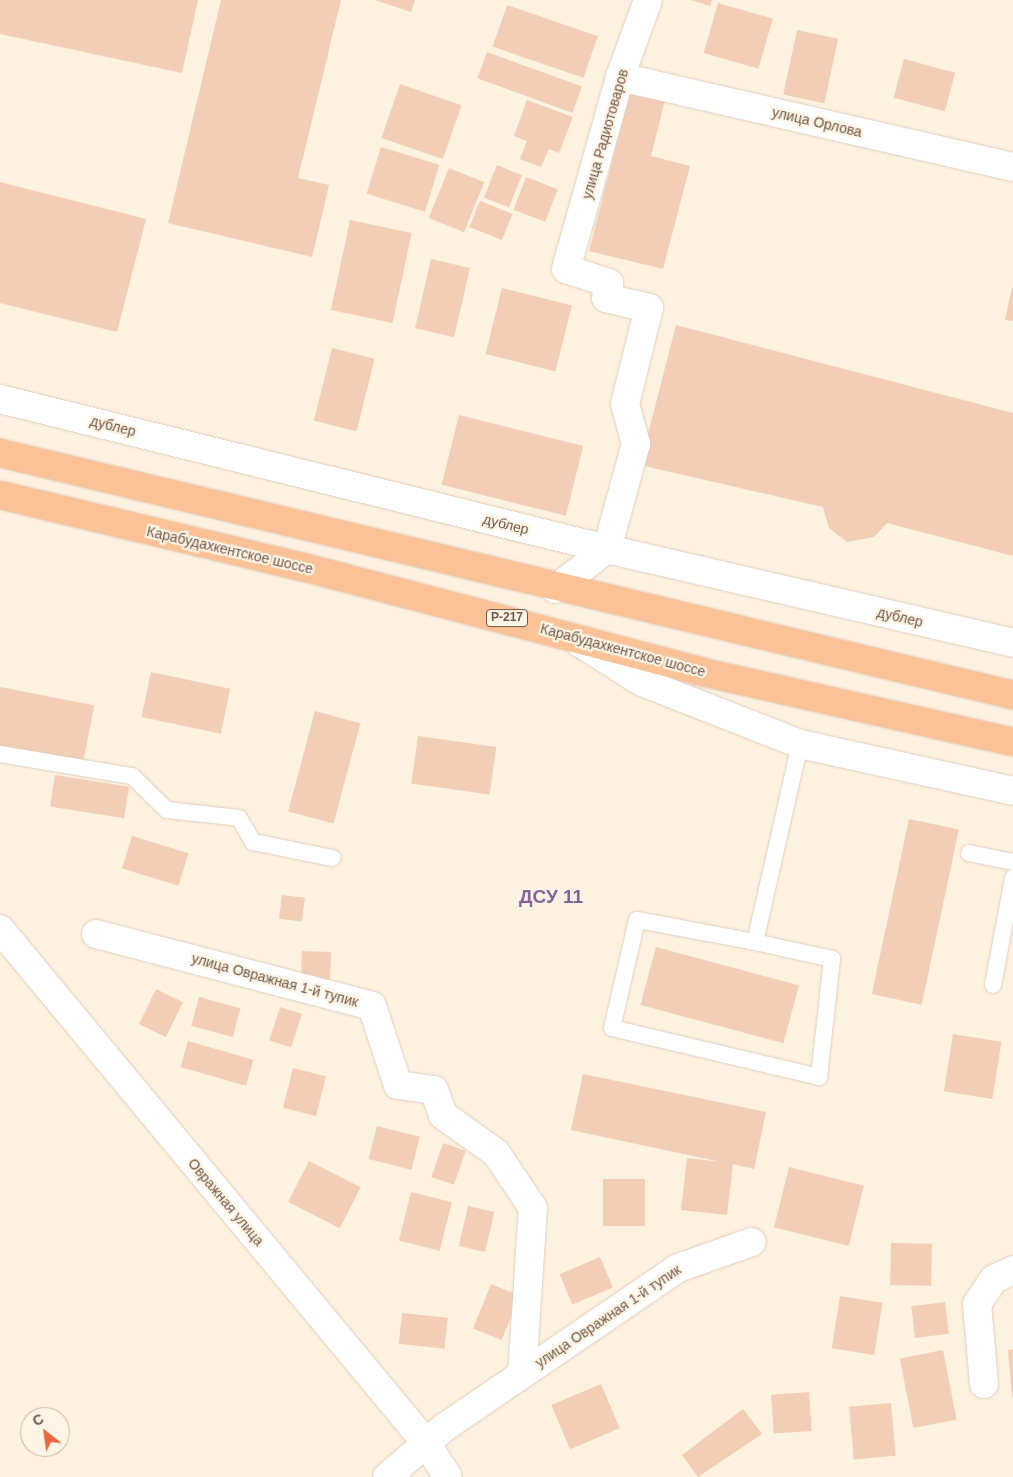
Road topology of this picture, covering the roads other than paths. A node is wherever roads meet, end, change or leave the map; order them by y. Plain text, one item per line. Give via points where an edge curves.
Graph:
1 (648, 0) edge
2 (620, 77) junction
3 (1013, 167) edge
4 (0, 399) edge
5 (0, 453) edge
6 (0, 495) edge
7 (607, 549) junction
8 (555, 589) junction
9 (565, 633) junction
10 (1013, 643) edge
11 (1013, 695) edge
12 (1013, 742) edge
13 (800, 744) junction
14 (0, 754) edge
15 (1013, 791) edge
16 (970, 853) dead end
17 (332, 858) dead end
18 (1013, 862) edge
19 (1013, 878) edge
20 (0, 930) edge
21 (96, 934) dead end
22 (755, 942) junction
23 (993, 985) dead end
24 (752, 1242) dead end
25 (1013, 1270) edge
26 (522, 1374) junction
27 (984, 1384) dead end
28 (435, 1435) junction
29 (387, 1477) edge
30 (448, 1477) edge

1 - 2 street, улица Радиотоваров
2 - 3 street, улица Орлова
2 - 7 street, улица Радиотоваров via 566,269 609,283 606,298 649,308 625,404 636,444
4 - 7 street, дублер
5 - 8 highway
6 - 9 highway, Карабудахкентское шоссе / Р-217
7 - 8 street
7 - 10 street, дублер
8 - 11 highway
9 - 12 highway, Карабудахкентское шоссе / Р-217 via 702,672
9 - 13 street via 642,682
13 - 15 street
13 - 22 lane
14 - 17 lane via 132,776 167,810 239,818 253,842
16 - 18 lane
19 - 23 lane
20 - 28 street, Овражная улица
21 - 26 street, улица Овражная 1-й тупик via 372,1006 398,1085 434,1090 443,1114 496,1153 533,1208
22 - 22 lane via 832,959 820,1077 612,1028 637,920
24 - 26 street, улица Овражная 1-й тупик via 678,1268
25 - 27 street via 994,1278 977,1304
26 - 28 street, улица Овражная 1-й тупик
28 - 29 street, улица Овражная 1-й тупик
28 - 30 street, Овражная улица

